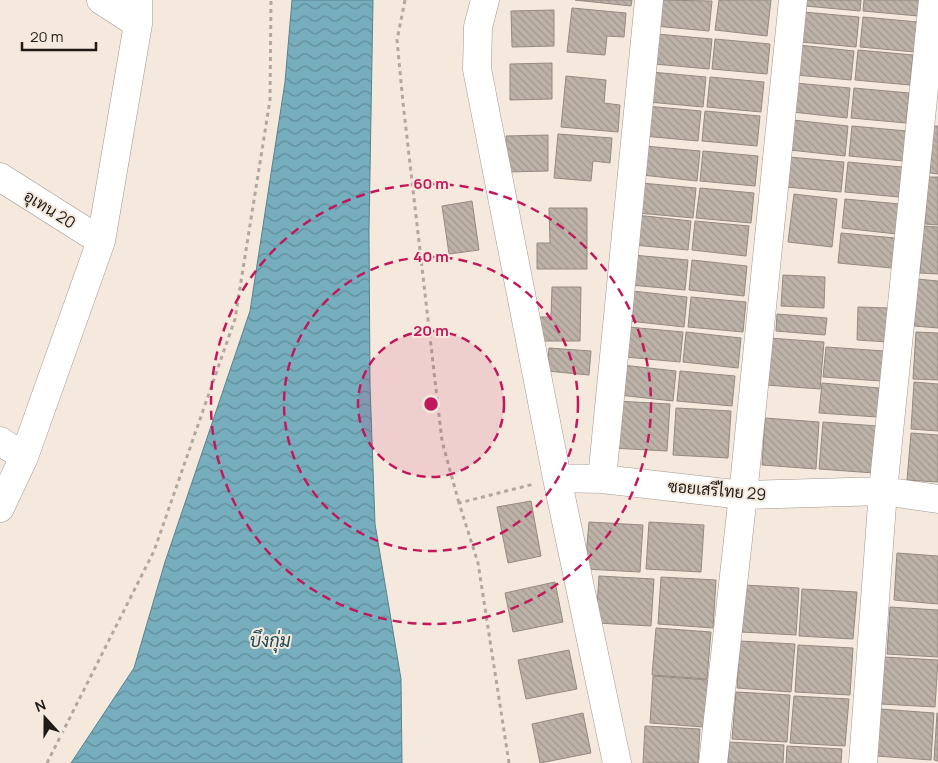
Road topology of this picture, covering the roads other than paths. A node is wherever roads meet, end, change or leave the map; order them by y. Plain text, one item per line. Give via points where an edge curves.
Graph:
1 (101, 0) edge
2 (485, 0) edge
3 (649, 0) edge
4 (793, 0) edge
5 (934, 0) edge
6 (138, 12) edge
7 (0, 177) edge
8 (101, 241) junction
9 (0, 440) edge
10 (24, 457) junction
11 (557, 478) junction
12 (602, 479) junction
13 (883, 492) junction
14 (743, 496) junction
15 (938, 499) edge
16 (0, 508) edge
17 (617, 763) edge
18 (713, 763) edge
19 (864, 763) edge

1 - 6 street
2 - 11 street via 478,27 477,69
3 - 12 street
4 - 14 street
5 - 13 street
6 - 8 street
7 - 8 street, อุเทน 20
8 - 10 street
9 - 10 street
10 - 16 street
11 - 12 street, ซอยเสรีไทย 29
11 - 17 street
12 - 14 street, ซอยเสรีไทย 29
13 - 14 street, ซอยเสรีไทย 29
13 - 15 street, ซอยเสรีไทย 29
13 - 19 street
14 - 18 street

